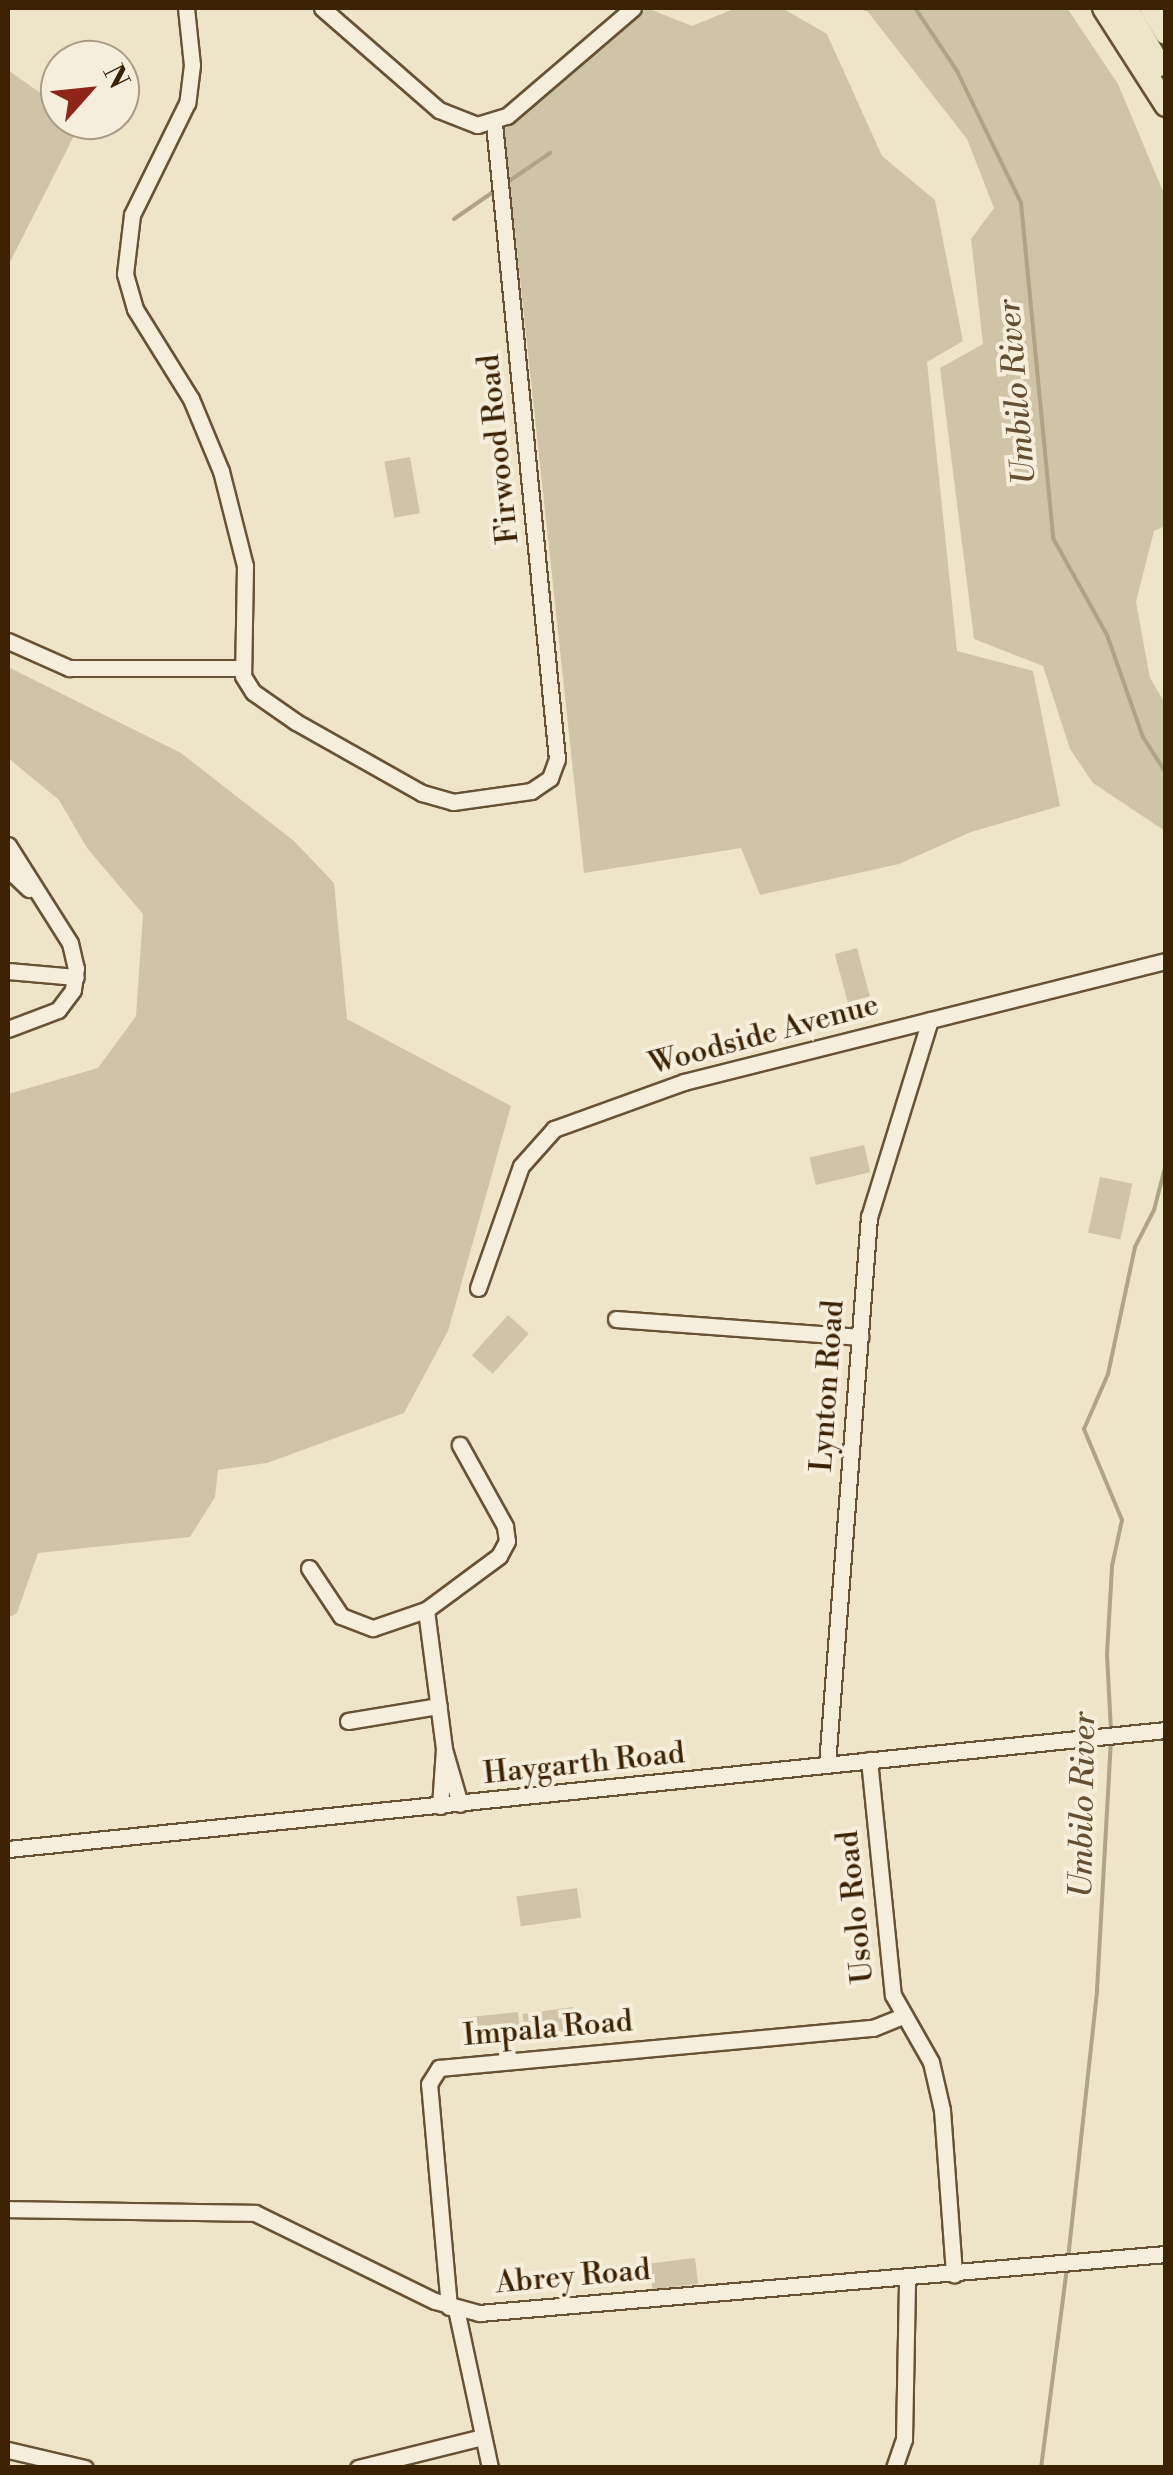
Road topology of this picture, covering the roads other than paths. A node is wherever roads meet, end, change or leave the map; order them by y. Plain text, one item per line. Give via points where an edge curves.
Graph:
1 (186, 8) edge
2 (322, 8) edge
3 (634, 8) edge
4 (1104, 8) edge
5 (1126, 8) edge
6 (1151, 8) edge
7 (1166, 33) edge
8 (1166, 78) edge
9 (1166, 105) edge
10 (494, 123) junction
11 (8, 641) edge
12 (240, 668) junction
13 (8, 845) edge
14 (8, 869) edge
15 (42, 902) junction
16 (1166, 961) edge
17 (8, 971) edge
18 (76, 977) junction
19 (930, 1020) junction
20 (8, 1027) edge
21 (478, 1288) dead end
22 (616, 1319) dead end
23 (860, 1337) junction
24 (460, 1446) dead end
25 (309, 1568) dead end
26 (426, 1610) junction
27 (439, 1706) junction
28 (348, 1721) dead end
29 (1166, 1730) edge
30 (444, 1749) junction
31 (869, 1760) junction
32 (827, 1764) junction
33 (460, 1804) junction
34 (440, 1806) junction
35 (8, 1849) edge
36 (902, 2016) junction
37 (8, 2209) edge
38 (1166, 2254) edge
39 (954, 2276) junction
40 (907, 2280) junction
41 (452, 2308) junction
42 (482, 2436) junction
43 (8, 2450) edge
44 (85, 2468) edge
45 (358, 2468) edge
46 (490, 2468) edge
47 (894, 2468) edge

1 - 12 street via 188,98 132,215 125,274 135,308 191,399 221,471 246,580
2 - 10 street via 450,118
3 - 10 street
4 - 9 highway
5 - 8 highway
6 - 7 highway
10 - 12 street, Firwood Road via 554,769 543,785 521,794 458,802 430,796 270,706
11 - 12 street via 69,668
13 - 15 street
14 - 15 street
15 - 18 street via 70,943
16 - 19 street, Woodside Avenue
17 - 18 street
18 - 20 street via 58,1010
19 - 21 street, Woodside Avenue via 684,1082 554,1129 521,1166
19 - 23 street, Lynton Road via 869,1217
22 - 23 street
23 - 32 street, Lynton Road
24 - 26 street via 507,1541 498,1556
25 - 26 street via 353,1624 380,1626
26 - 27 street
27 - 28 street
27 - 30 street
29 - 31 street, Haygarth Road
30 - 33 street
30 - 34 street
31 - 32 street, Haygarth Road
31 - 36 street, Usolo Road via 878,1894
32 - 33 street, Haygarth Road
33 - 34 street, Haygarth Road
34 - 35 street, Haygarth Road
36 - 39 street, Usolo Road via 931,2062 942,2110
36 - 41 street, Impala Road via 874,2028 439,2068 429,2084
37 - 41 street, Abrey Road via 255,2213
38 - 39 street, Abrey Road
39 - 40 street, Abrey Road
40 - 41 street, Abrey Road via 479,2313
40 - 47 street via 904,2439
41 - 42 street
42 - 45 street
42 - 46 street
43 - 44 street

